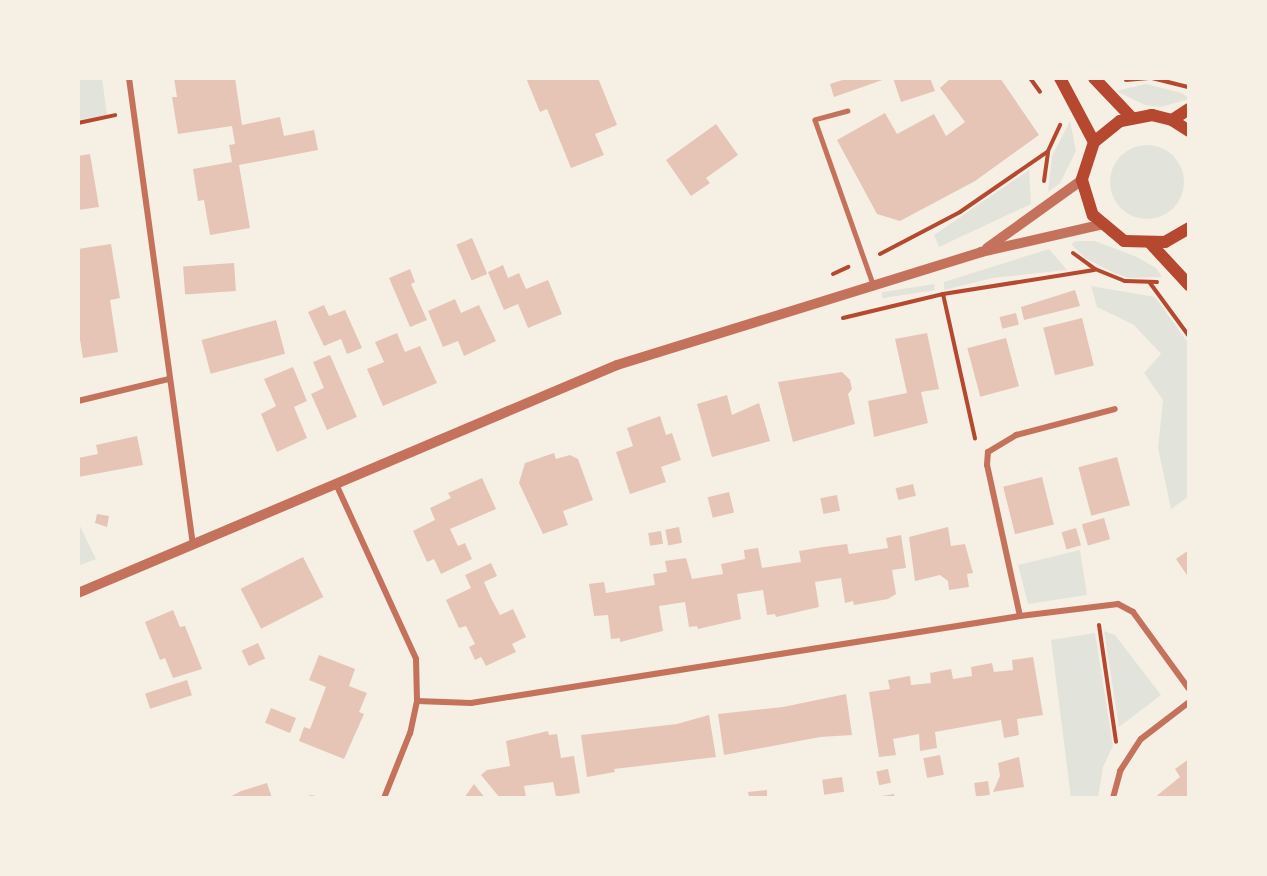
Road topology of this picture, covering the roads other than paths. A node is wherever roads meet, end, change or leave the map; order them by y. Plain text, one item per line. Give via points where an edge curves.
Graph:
1 (129, 78) edge
2 (1060, 78) edge
3 (1094, 78) edge
4 (1189, 109) edge
5 (848, 111) dead end
6 (1131, 117) junction
7 (1172, 120) junction
8 (1189, 131) edge
9 (1094, 142) junction
10 (1082, 180) junction
11 (1100, 225) junction
12 (1189, 228) edge
13 (1151, 244) junction
14 (981, 252) junction
15 (1186, 281) edge
16 (874, 286) junction
17 (169, 380) junction
18 (78, 401) edge
19 (1115, 409) dead end
20 (336, 484) junction
21 (193, 546) junction
22 (78, 593) edge
23 (1020, 616) junction
24 (1189, 689) edge
25 (417, 701) junction
26 (1189, 702) edge
27 (384, 798) edge
28 (1113, 798) edge

1 - 17 street
2 - 9 main road
3 - 6 main road
4 - 7 main road
5 - 16 lane via 815,120
6 - 7 main road via 1152,115
6 - 9 main road via 1110,126
7 - 8 main road
9 - 10 main road
10 - 11 main road via 1087,204
10 - 14 street
11 - 13 main road via 1124,241
11 - 14 street
12 - 13 main road via 1172,239
13 - 15 main road
14 - 16 street
16 - 20 street via 617,365
17 - 18 street
17 - 21 street
19 - 23 street via 1016,435 988,452 987,465
20 - 21 street
20 - 25 street via 416,658
21 - 22 street
23 - 24 street via 1118,604 1133,612
23 - 25 street via 471,703
25 - 27 street via 410,733
26 - 28 street via 1141,739 1120,771

